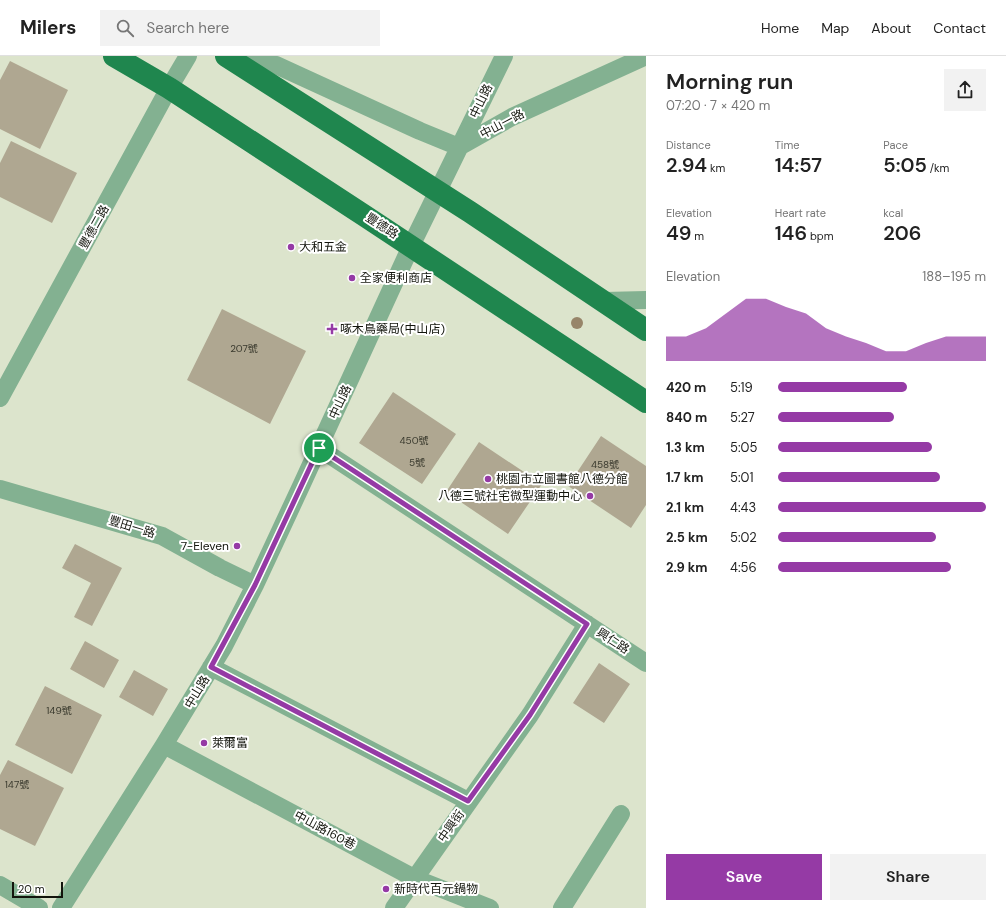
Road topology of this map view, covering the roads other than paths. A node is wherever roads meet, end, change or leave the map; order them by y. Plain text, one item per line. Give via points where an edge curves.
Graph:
1 (114, 56) edge
2 (188, 56) edge
3 (226, 56) edge
4 (241, 56) edge
5 (504, 56) edge
6 (646, 56) edge
7 (169, 88) junction
8 (459, 147) junction
9 (437, 191) junction
10 (411, 246) junction
11 (646, 300) edge
12 (604, 302) junction
13 (646, 330) edge
14 (0, 398) edge
15 (646, 402) edge
16 (319, 448) junction
17 (0, 489) edge
18 (255, 585) junction
19 (587, 624) junction
20 (646, 663) edge
21 (211, 667) junction
22 (164, 745) junction
23 (468, 801) junction
24 (621, 814) dead end
25 (414, 878) junction
26 (0, 885) edge
27 (38, 908) edge
28 (61, 908) edge
29 (394, 908) edge
30 (490, 908) edge
31 (562, 908) edge

1 - 7 main road, 豐德路
2 - 7 street, 豐德二路
3 - 9 main road
4 - 8 street via 276,65
5 - 8 street, 中山路
6 - 8 street, 中山一路 via 512,117
7 - 10 main road, 豐德路
7 - 14 street, 豐德二路
8 - 9 street
9 - 10 street
9 - 12 main road
10 - 15 main road, 豐德路
10 - 16 street, 中山路
11 - 12 street
12 - 13 main road
16 - 18 street, 中山路
16 - 19 street, 興仁路
17 - 18 street, 豐田一路 via 162,536
18 - 21 street, 中山路
19 - 20 street, 興仁路
19 - 23 street, 中興街 via 530,715
21 - 22 street, 中山路
21 - 23 street
22 - 25 street, 中山路160巷
22 - 28 street, 中山路
23 - 25 street, 中興街
24 - 31 street
25 - 29 street, 中興街
25 - 30 street, 中山路160巷
26 - 27 street

